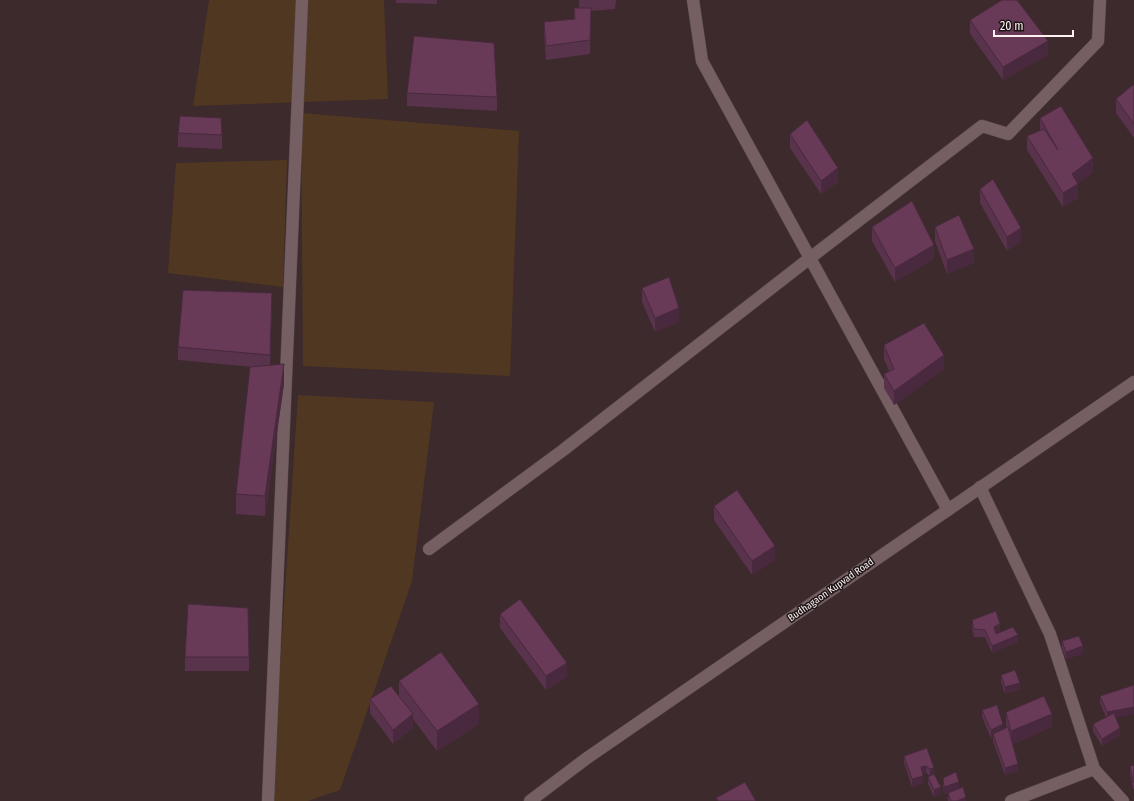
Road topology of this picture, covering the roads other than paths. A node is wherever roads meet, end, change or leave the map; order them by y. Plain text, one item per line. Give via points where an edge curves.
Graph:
1 (302, 0) edge
2 (693, 0) edge
3 (1100, 0) edge
4 (810, 258) junction
5 (1134, 382) edge
6 (980, 487) junction
7 (948, 510) junction
8 (429, 549) dead end
9 (1094, 769) junction
10 (268, 801) edge
11 (530, 801) edge
12 (1011, 801) edge
13 (1123, 801) edge

1 - 10 street
2 - 4 street via 702,61
3 - 4 street via 1098,41 1008,134 982,126
4 - 7 street
4 - 8 street via 562,451
5 - 6 street, Budhagaon Kupvad Road
6 - 7 street, Budhagaon Kupvad Road
6 - 9 street via 1050,634
7 - 11 street, Budhagaon Kupvad Road via 587,758
9 - 12 street
9 - 13 street

